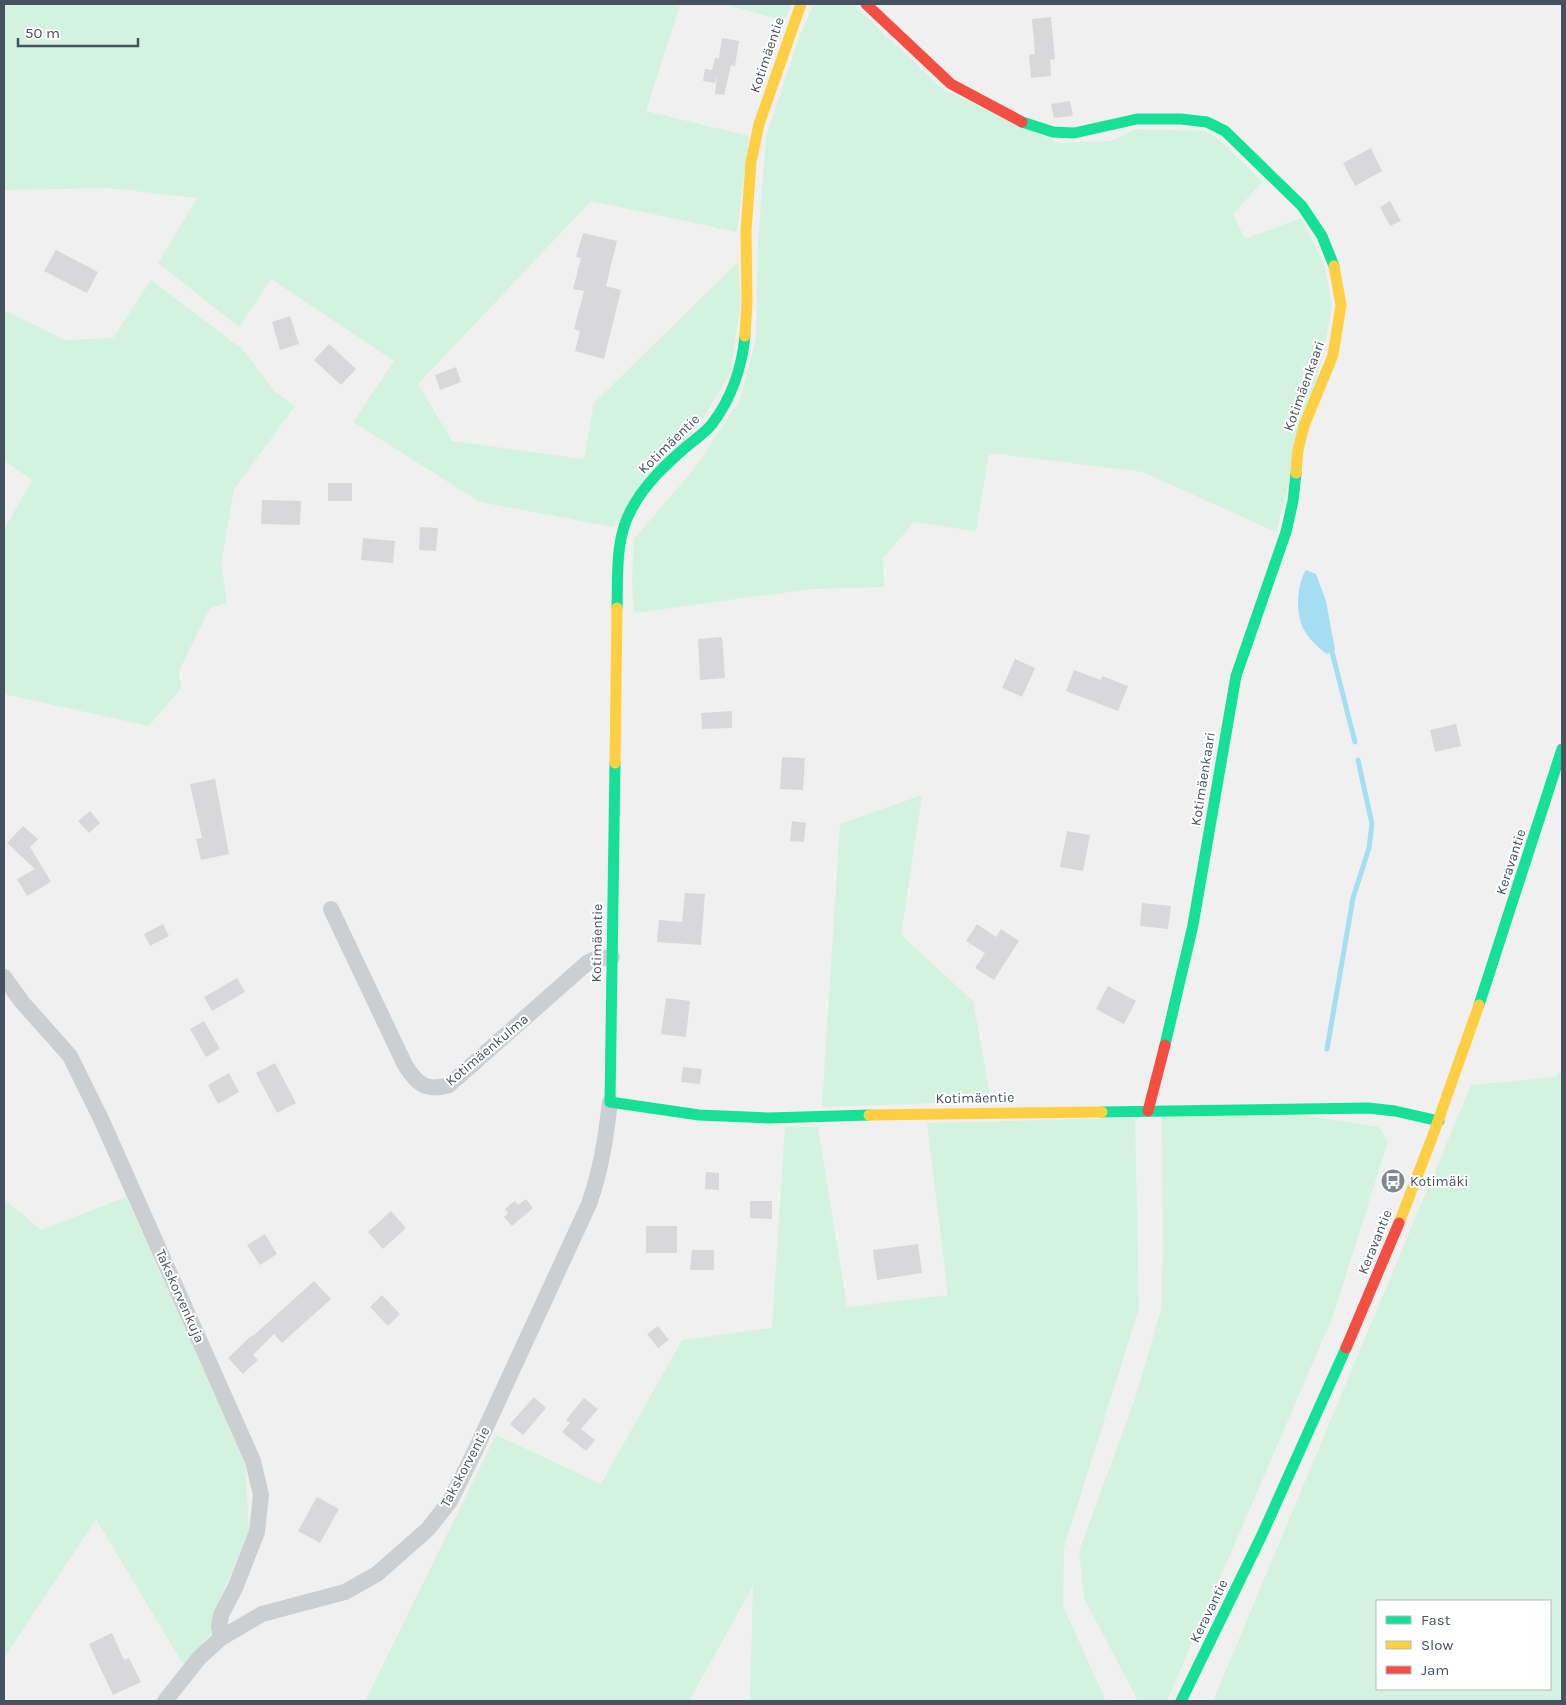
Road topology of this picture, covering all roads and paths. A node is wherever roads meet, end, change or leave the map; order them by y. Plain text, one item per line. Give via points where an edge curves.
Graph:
1 (801, 4) edge
2 (866, 4) edge
3 (1562, 749) edge
4 (332, 909) dead end
5 (612, 957) junction
6 (4, 977) edge
7 (610, 1102) junction
8 (1148, 1111) junction
9 (1439, 1120) junction
10 (221, 1638) junction
11 (165, 1701) edge
12 (1181, 1701) edge

1 - 5 street, Kotimäentie via 759,124 751,162 746,231 745,338 739,369 730,393 711,425 666,464 642,492 630,511 621,536
2 - 8 street, Kotimäenkaari via 951,84 1028,125 1074,134 1137,119 1181,119 1207,122 1225,131 1302,206 1322,236 1334,265 1341,304 1334,355 1304,426 1286,532 1236,676 1193,925
3 - 9 street, Keravantie via 1494,963
4 - 5 street, Kotimäenkulma via 405,1065 415,1080 425,1087 449,1085 587,963 595,958
5 - 7 street, Kotimäentie
6 - 10 street, Takskorvenkuja via 70,1056 102,1120 253,1460 261,1495 257,1532 221,1615
7 - 8 street, Kotimäentie via 699,1115 768,1118
7 - 10 street, Takskorventie via 604,1152 589,1204 450,1500 428,1528 377,1574 345,1592 262,1614
8 - 9 street, Kotimäentie via 1368,1108
9 - 12 street, Keravantie via 1382,1267 1303,1447
10 - 11 street, Takskorventie

